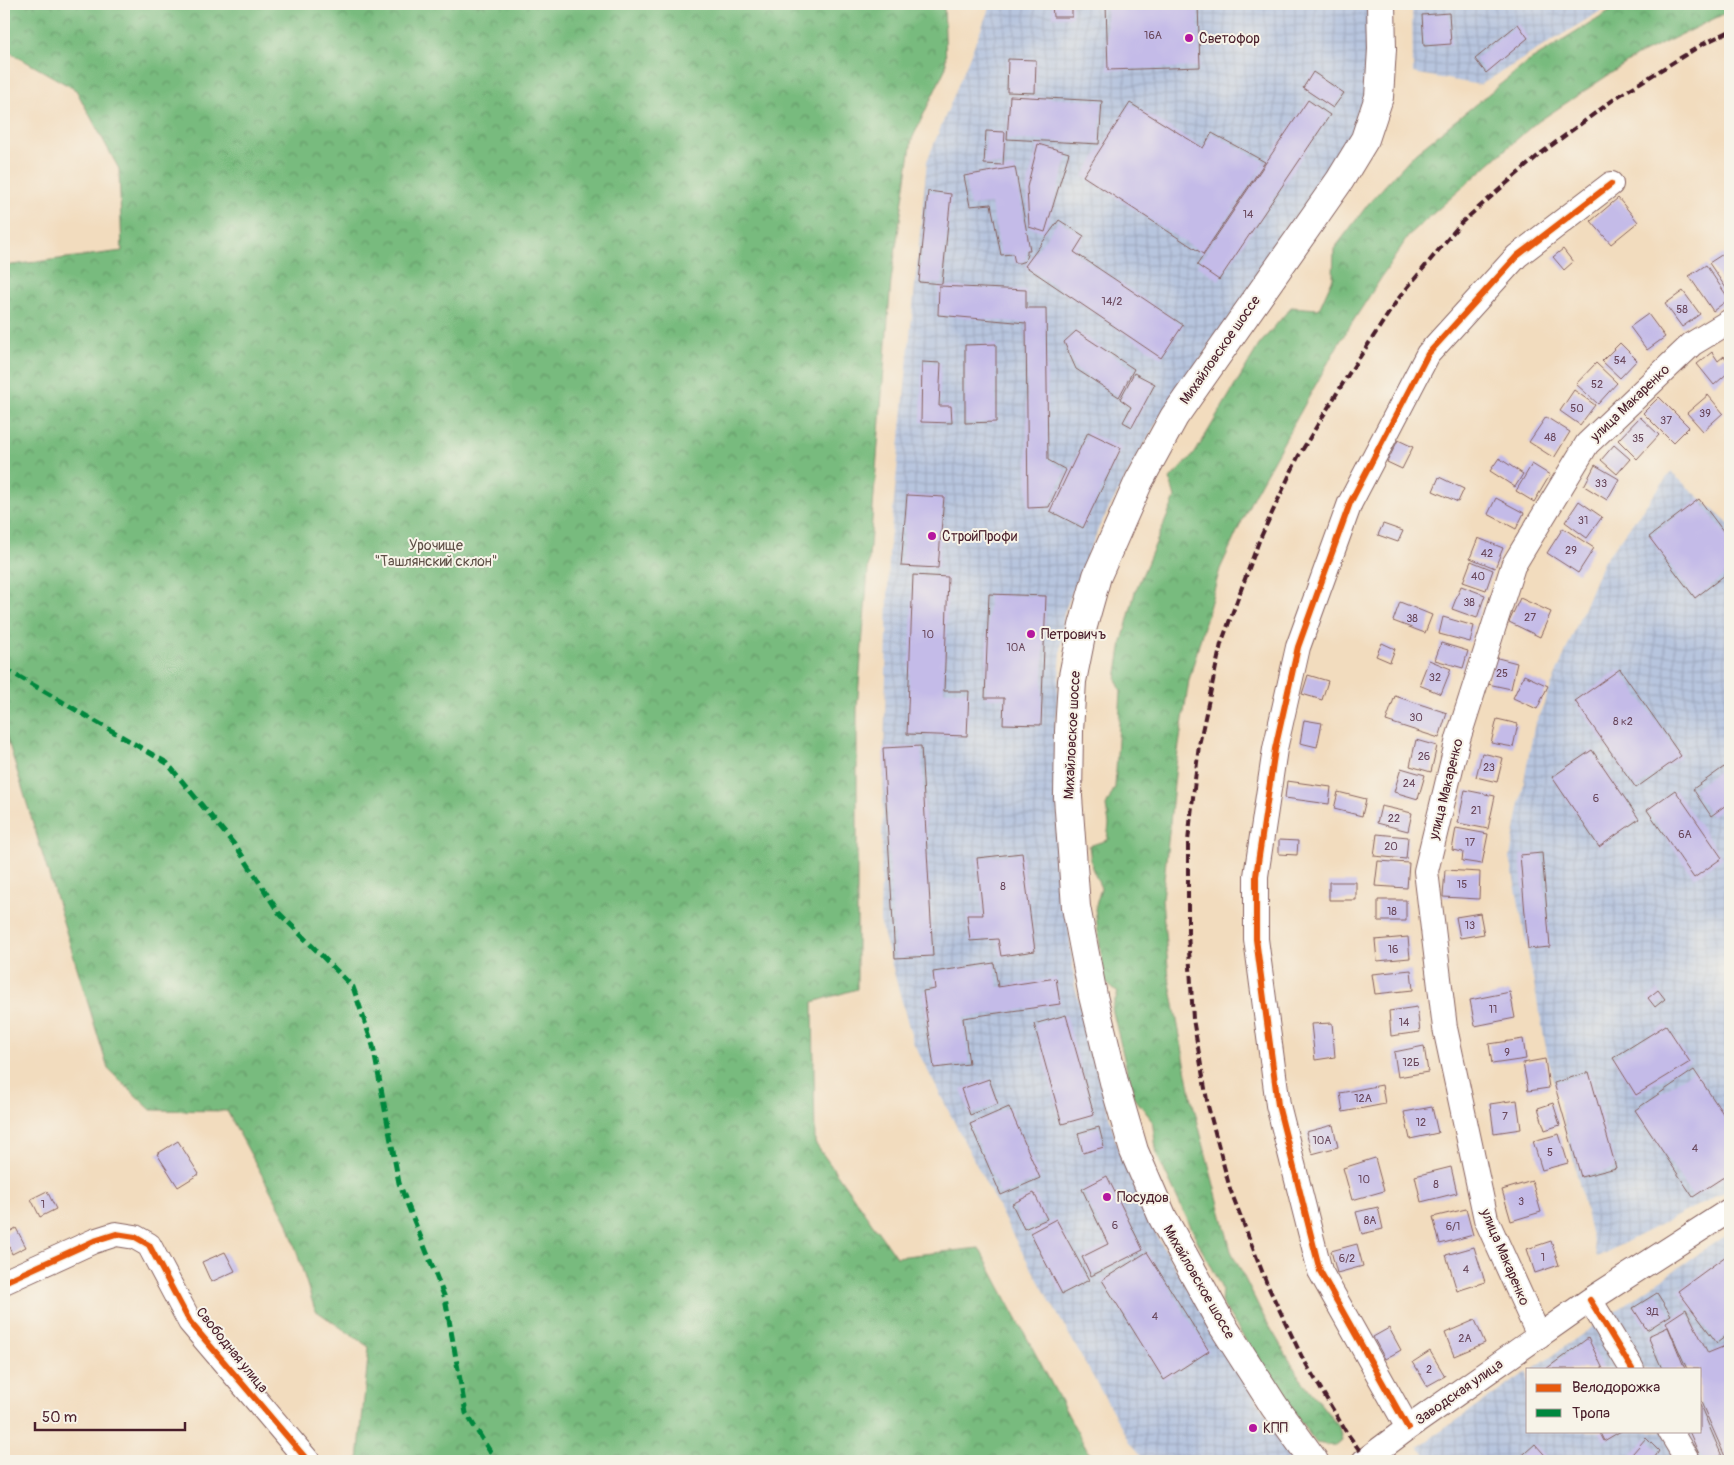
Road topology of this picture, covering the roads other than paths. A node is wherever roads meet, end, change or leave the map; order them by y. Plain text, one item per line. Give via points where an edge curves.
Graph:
1 (1381, 4) edge
2 (1611, 184) dead end
3 (1730, 321) edge
4 (1730, 1210) edge
5 (4, 1282) edge
6 (1590, 1300) junction
7 (1539, 1336) junction
8 (1631, 1368) edge
9 (1408, 1428) junction
10 (1671, 1432) edge
11 (308, 1461) edge
12 (1314, 1461) edge
13 (1364, 1461) edge
14 (1688, 1461) edge

1 - 12 main road, Михайловское шоссе via 1379,97 1365,139 1340,180 1174,417 1139,481 1097,576 1085,618 1072,681 1069,731 1068,797 1076,907 1093,996 1134,1151 1163,1218 1221,1323
2 - 9 street via 1517,256 1428,354 1350,503 1298,647 1275,749 1256,876 1256,940 1278,1104 1320,1272
3 - 7 street, улица Макаренко via 1692,344 1587,444 1513,566 1458,739 1426,871 1445,1028 1486,1219
4 - 6 street, Заводская улица
5 - 11 street, Свободная улица via 94,1240 116,1234 135,1237 149,1245 190,1322
6 - 7 street, Заводская улица
6 - 8 street
7 - 9 street, Заводская улица
9 - 13 street, Заводская улица
10 - 14 street

